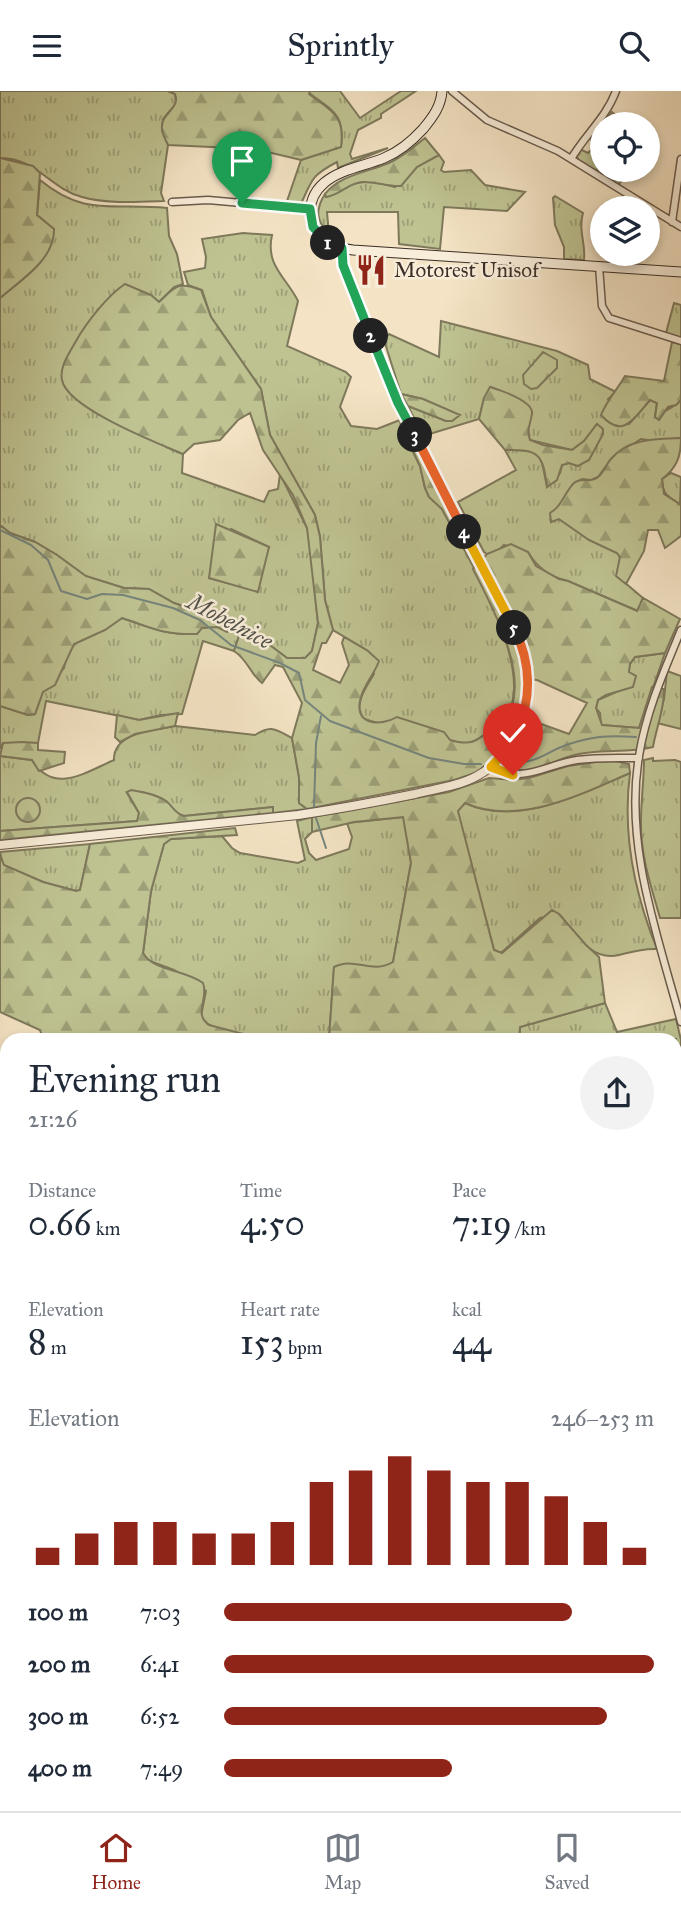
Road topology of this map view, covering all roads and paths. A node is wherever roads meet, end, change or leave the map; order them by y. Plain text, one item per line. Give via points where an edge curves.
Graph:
1 (442, 91) edge
2 (452, 91) edge
3 (616, 91) edge
4 (571, 159) junction
5 (681, 159) edge
6 (172, 202) dead end
7 (310, 209) junction
8 (672, 222) junction
9 (681, 227) edge
10 (342, 248) junction
11 (590, 265) edge
12 (599, 266) joint
13 (681, 272) edge
14 (681, 341) edge
15 (681, 630) edge
16 (639, 758) junction
17 (491, 767) junction
18 (0, 845) edge
19 (681, 1022) edge

1 - 7 main road via 432,118 414,139 385,158 328,180 315,193
2 - 4 street via 488,120
3 - 4 street via 610,108
4 - 8 street
5 - 8 street
6 - 7 street via 208,200
7 - 10 main road via 318,234
8 - 9 street
10 - 11 main road
10 - 17 street via 343,265 398,403 525,653 528,684 523,719
12 - 13 main road
12 - 14 street via 602,306 609,318
15 - 16 street via 655,694
16 - 17 street via 573,761 526,775
16 - 19 street via 634,806 642,871
17 - 18 street via 443,787 344,809

